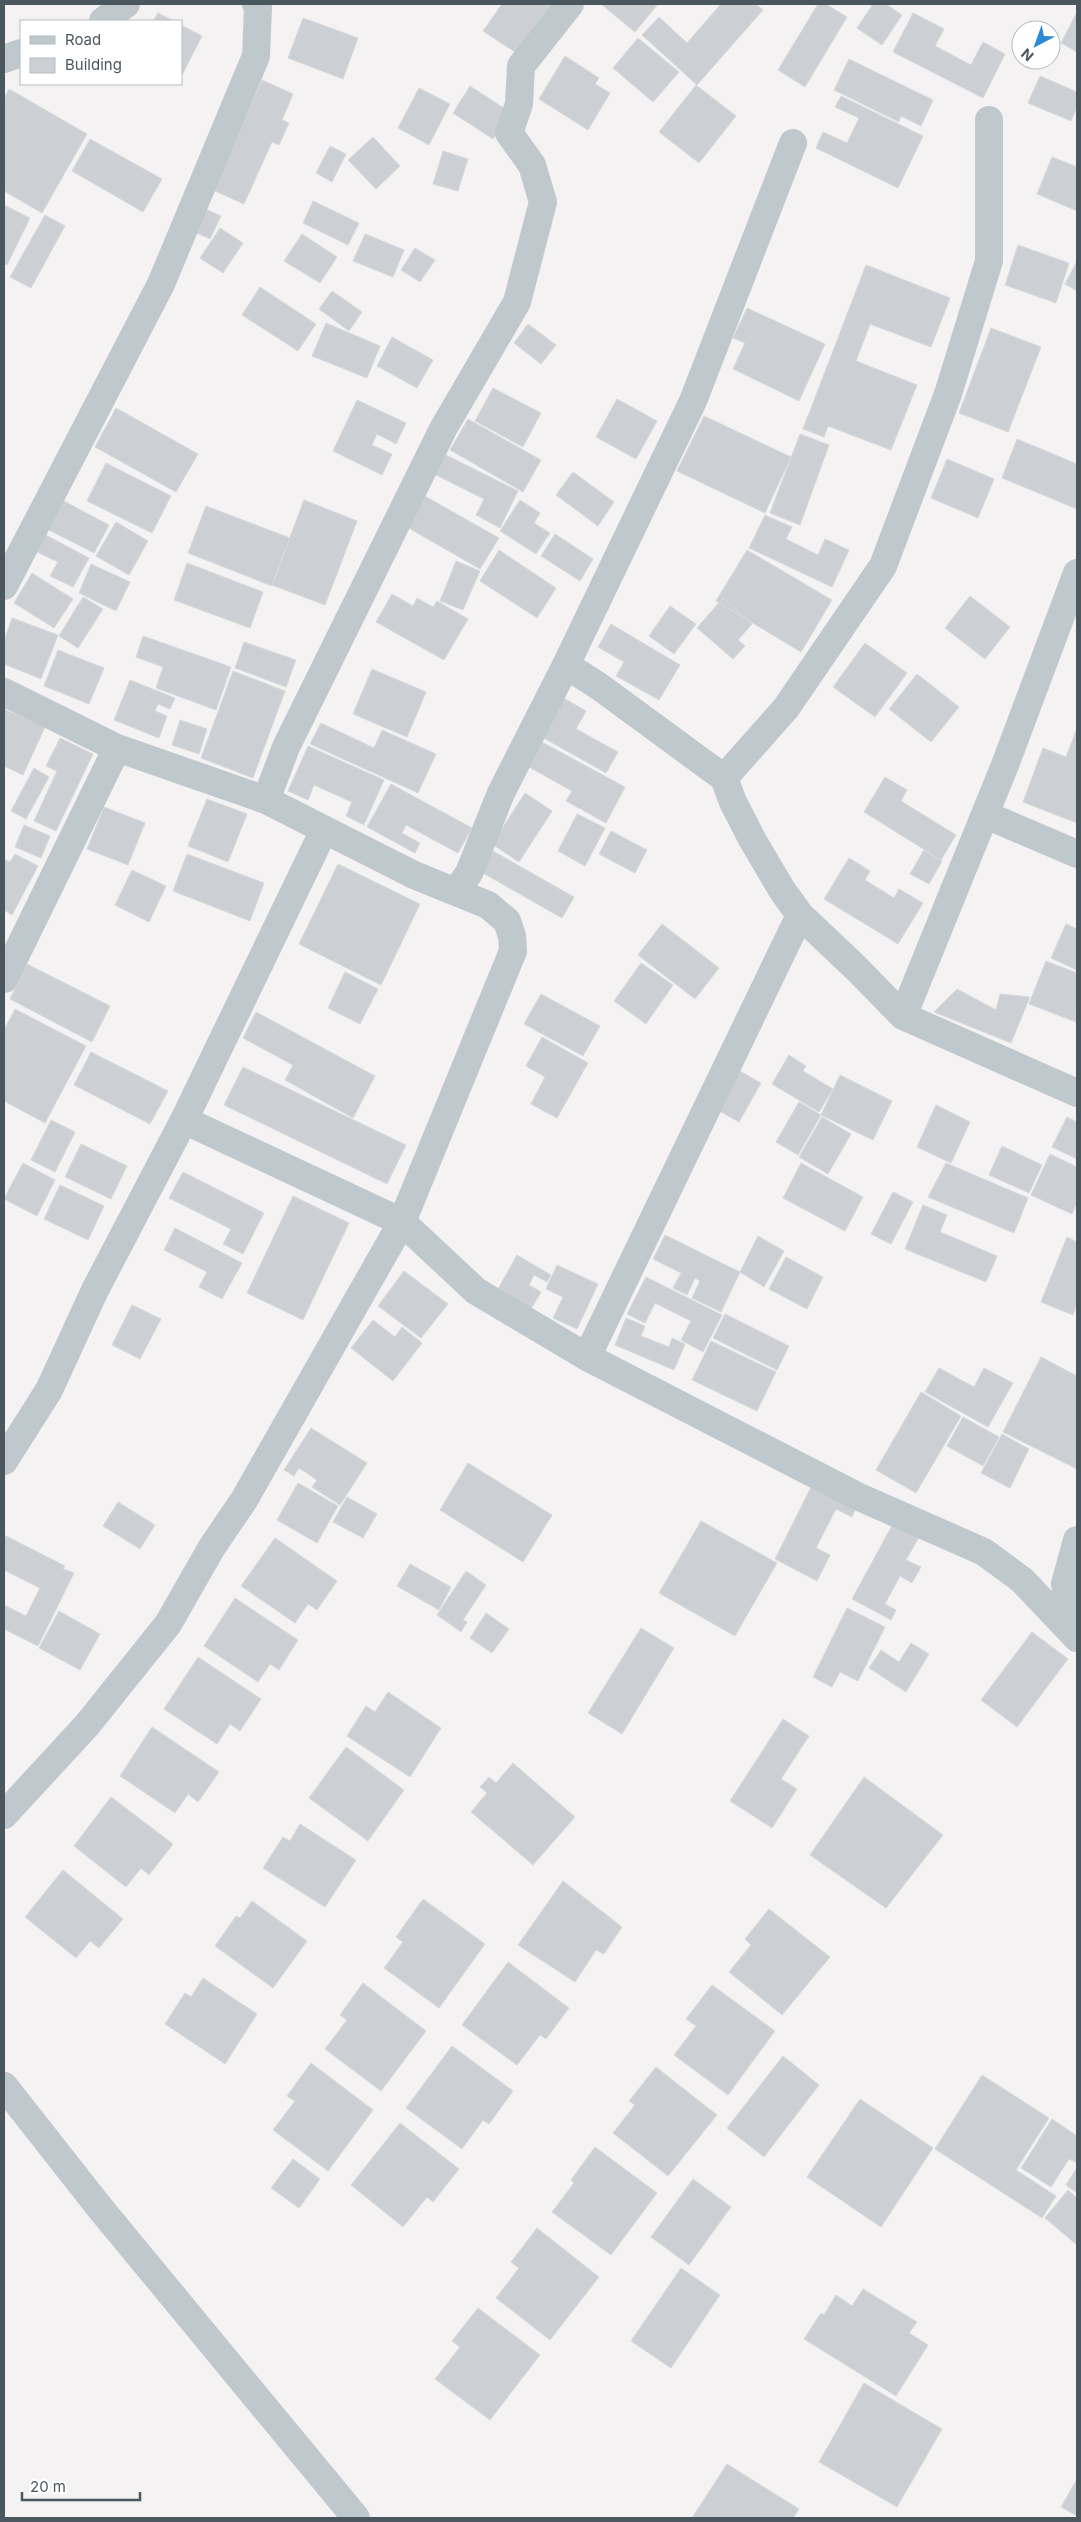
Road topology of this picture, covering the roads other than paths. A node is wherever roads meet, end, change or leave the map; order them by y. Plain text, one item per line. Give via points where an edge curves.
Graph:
1 (126, 4) edge
2 (256, 4) edge
3 (570, 4) edge
4 (103, 20) edge
5 (20, 54) edge
6 (4, 59) edge
7 (989, 120) dead end
8 (793, 143) dead end
9 (1077, 573) edge
10 (4, 586) edge
11 (566, 665) junction
12 (4, 692) edge
13 (117, 748) junction
14 (724, 778) junction
15 (266, 800) junction
16 (986, 815) junction
17 (324, 830) junction
18 (1077, 854) edge
19 (456, 892) junction
20 (800, 915) junction
21 (4, 979) edge
22 (903, 1016) junction
23 (1077, 1093) edge
24 (184, 1120) junction
25 (402, 1222) junction
26 (587, 1357) junction
27 (4, 1461) edge
28 (1077, 1540) edge
29 (1077, 1639) edge
30 (4, 1815) edge
31 (4, 2086) edge
32 (356, 2518) edge

1 - 4 street
2 - 10 street via 256,56 161,284
3 - 15 street via 521,66 518,104 508,133 532,165 543,202 517,302 443,429 286,747
5 - 6 street
7 - 14 street via 989,261 948,394 883,566 786,708
8 - 11 street via 693,401
9 - 16 street
11 - 14 street
11 - 19 street via 501,793 469,873
12 - 13 street
13 - 15 street
13 - 21 street
14 - 20 street via 752,840
15 - 17 street
16 - 18 street
16 - 22 street
17 - 19 street
17 - 24 street
19 - 25 street via 488,905 507,921 513,951
20 - 22 street
20 - 26 street
22 - 23 street
24 - 25 street
24 - 27 street via 95,1290 49,1390
25 - 26 street via 476,1291
25 - 30 street via 244,1500 168,1624 88,1725
26 - 29 street via 857,1496 984,1552 1022,1580
28 - 29 street via 1065,1584
31 - 32 street via 100,2208

